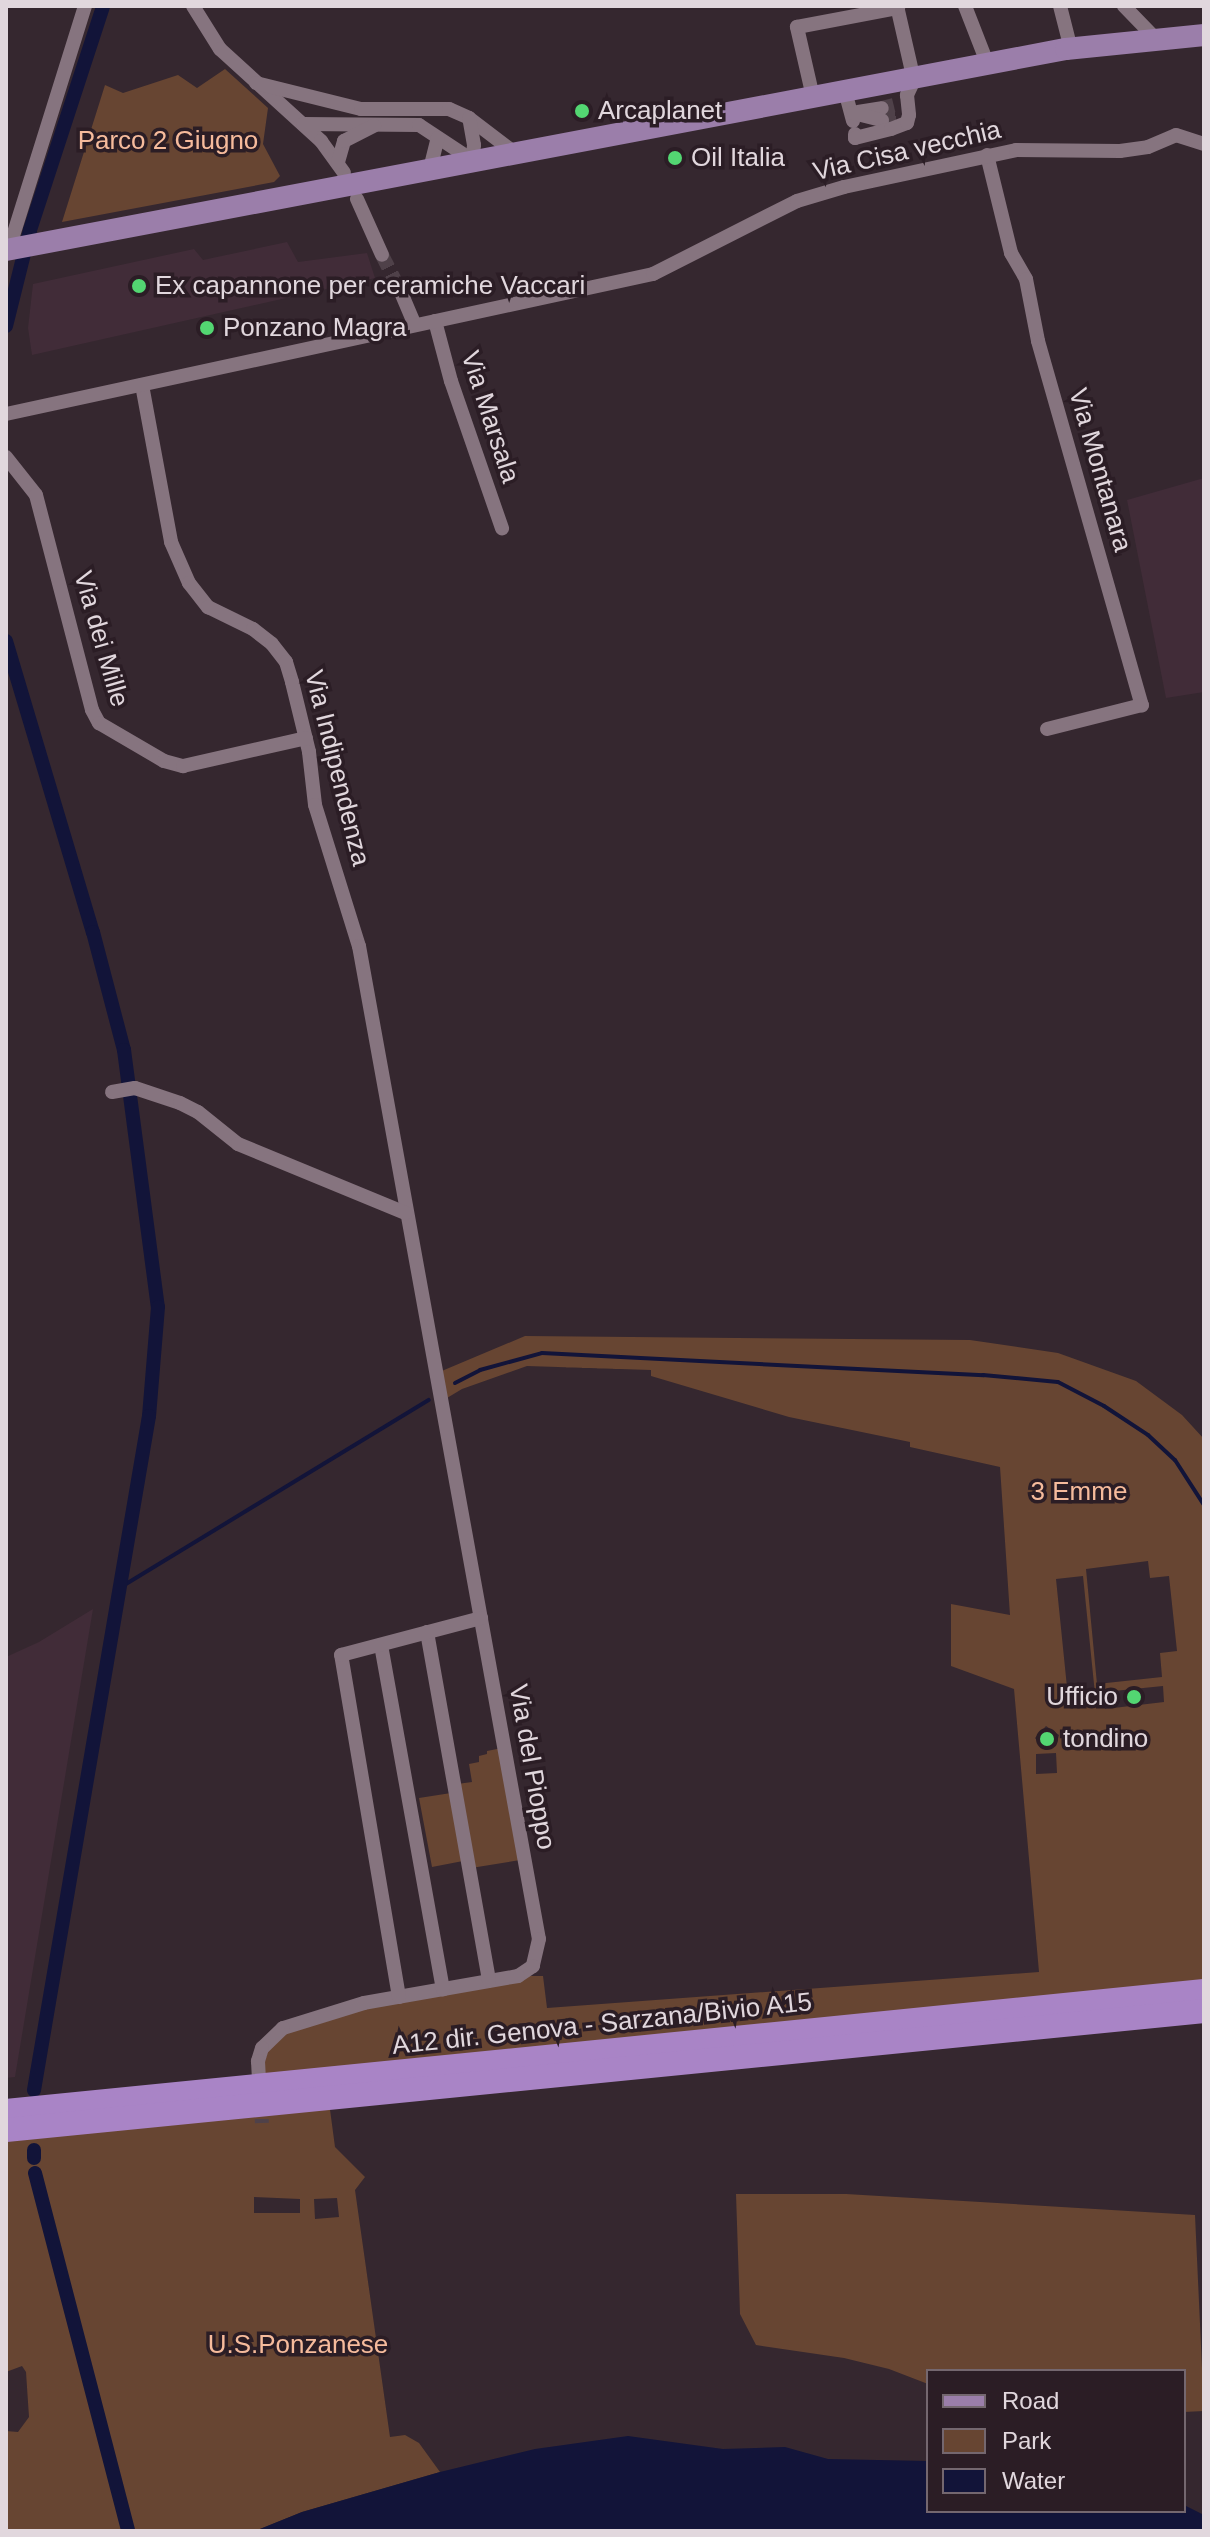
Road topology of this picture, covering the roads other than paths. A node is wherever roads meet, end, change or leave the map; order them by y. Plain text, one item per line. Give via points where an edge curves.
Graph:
1 (85, 6) edge
2 (193, 6) edge
3 (965, 6) edge
4 (1060, 6) edge
5 (1124, 6) edge
6 (897, 7) edge
7 (1204, 35) edge
8 (1157, 40) junction
9 (1071, 49) junction
10 (988, 65) junction
11 (256, 83) junction
12 (845, 91) junction
13 (813, 97) junction
14 (320, 99) junction
15 (899, 111) junction
16 (469, 118) junction
17 (854, 123) junction
18 (303, 124) junction
19 (379, 124) junction
20 (438, 138) junction
21 (1204, 144) edge
22 (515, 153) junction
23 (987, 155) junction
24 (472, 160) junction
25 (430, 169) junction
26 (338, 174) junction
27 (357, 199) dead end
28 (9, 244) edge
29 (382, 255) tunnel mouth
30 (400, 290) tunnel mouth
31 (435, 321) junction
32 (415, 325) junction
33 (142, 385) junction
34 (6, 414) edge
35 (6, 457) edge
36 (502, 528) dead end
37 (1047, 729) dead end
38 (306, 738) junction
39 (122, 1090) dead end
40 (405, 1213) junction
41 (413, 1259) joint
42 (481, 1618) junction
43 (427, 1632) junction
44 (381, 1645) junction
45 (489, 1981) junction
46 (443, 1989) junction
47 (1204, 1991) edge
48 (399, 1997) junction
49 (1204, 2011) edge
50 (259, 2081) tunnel mouth
51 (6, 2111) edge
52 (6, 2130) edge

1 - 28 street
2 - 11 street via 220,49
3 - 10 street
4 - 9 street
5 - 8 street
6 - 13 street via 797,27
6 - 15 street
7 - 8 main road
8 - 9 main road
9 - 10 main road
10 - 15 main road
11 - 14 street
11 - 18 street
12 - 13 main road
12 - 15 main road
12 - 17 street
13 - 22 main road
14 - 16 street via 361,109 449,109
14 - 18 street
15 - 17 street
15 - 17 street via 855,138
16 - 22 street
16 - 24 street
18 - 19 street
18 - 26 street
19 - 20 street via 419,125
19 - 26 street via 344,141
20 - 24 street
20 - 25 street
21 - 23 street, Via Cisa vecchia via 1176,135 1120,151 1016,150
22 - 24 main road
23 - 31 street, Via Cisa vecchia via 797,201 653,274
23 - 37 street, Via Montanara via 1142,705
24 - 25 main road
25 - 26 main road via 371,180
26 - 28 main road via 45,241
27 - 29 street
30 - 32 street
31 - 32 street, Via Cisa vecchia
31 - 36 street, Via Marsala
32 - 33 street, Via Cisa vecchia
33 - 34 street, Via Cisa vecchia
33 - 38 street, Via Indipendenza via 171,542 180,564 208,607 253,629 286,662
35 - 38 street, Via dei Mille via 36,495 99,723 164,761 183,766
38 - 40 street, Via Indipendenza via 315,805 359,946
39 - 40 street via 198,1112 238,1144
40 - 41 street, Via Indipendenza
41 - 42 street, Via del Pioppo
42 - 43 street
42 - 45 street, Via del Pioppo via 539,1939 538,1955 526,1973
43 - 44 street
43 - 45 street
44 - 46 street
44 - 48 street via 341,1655
45 - 46 street, Via del Pioppo
46 - 48 street, Via del Pioppo
47 - 51 highway, A12 dir. Genova - Sarzana/Bivio A15
48 - 50 street, Via del Pioppo via 283,2028 262,2048
49 - 52 highway

